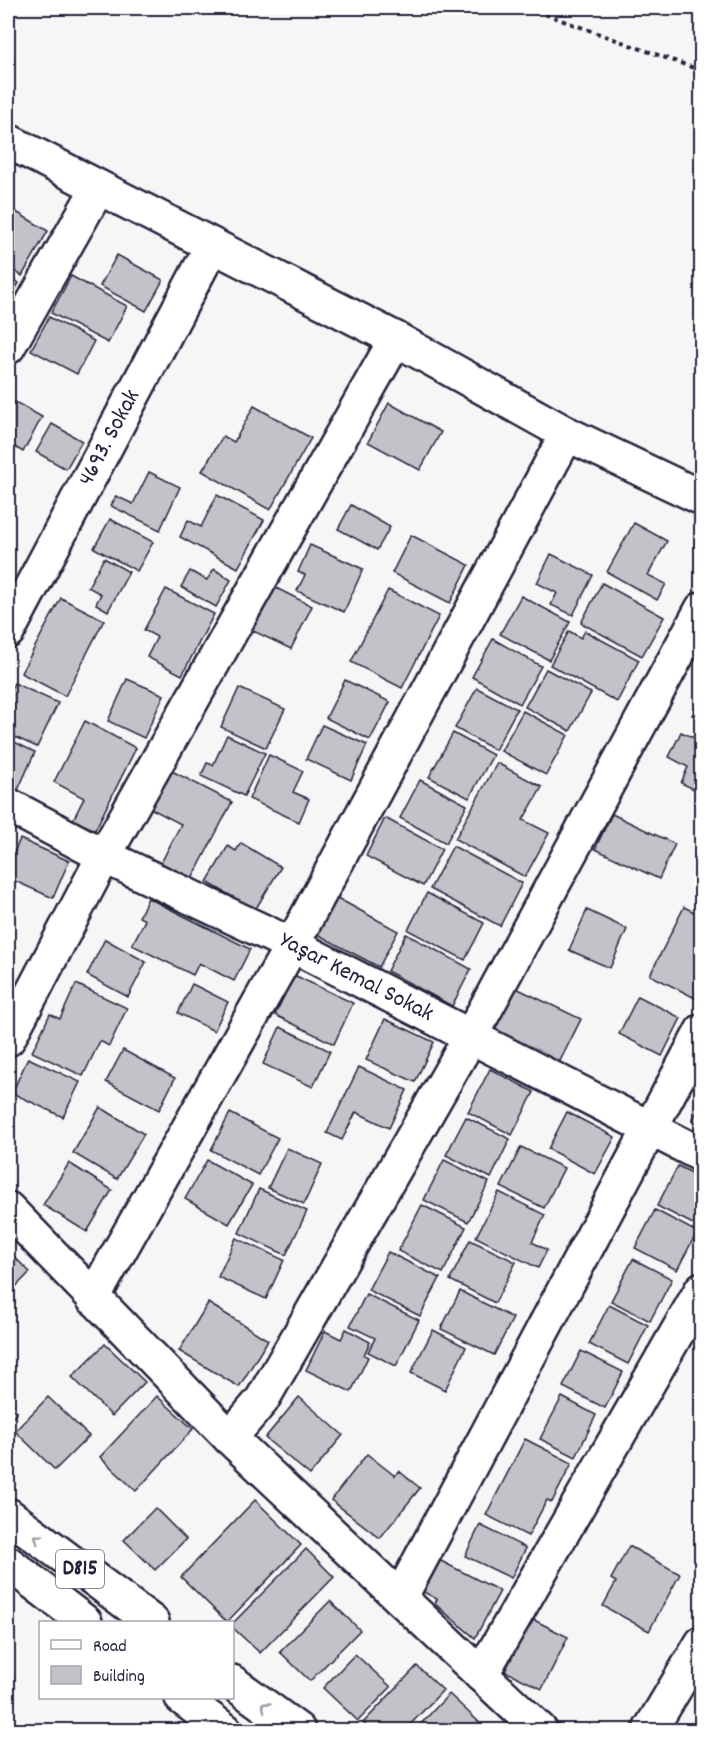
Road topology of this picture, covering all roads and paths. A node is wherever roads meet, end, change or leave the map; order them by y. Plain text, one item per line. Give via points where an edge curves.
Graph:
1 (528, 8) edge
2 (702, 71) edge
3 (8, 141) edge
4 (98, 188) junction
5 (212, 246) junction
6 (396, 339) junction
7 (8, 347) edge
8 (567, 434) junction
9 (702, 498) edge
10 (702, 609) edge
11 (8, 631) edge
12 (8, 805) edge
13 (104, 856) junction
14 (292, 945) junction
15 (702, 1031) edge
16 (471, 1036) junction
17 (8, 1039) edge
18 (650, 1128) junction
19 (702, 1155) edge
20 (8, 1209) edge
21 (702, 1289) edge
22 (93, 1298) junction
23 (230, 1438) junction
24 (8, 1515) edge
25 (8, 1563) edge
26 (400, 1598) junction
27 (82, 1621) edge
28 (149, 1621) edge
29 (702, 1643) edge
30 (481, 1675) junction
31 (234, 1683) edge
32 (183, 1699) edge
33 (225, 1731) edge
34 (298, 1731) edge
35 (540, 1731) edge
36 (650, 1731) edge

1 - 2 path
3 - 4 street
4 - 5 street
4 - 7 street
5 - 6 street
5 - 11 street, 4693. Sokak
6 - 8 street
6 - 13 street
8 - 9 street
8 - 14 street
10 - 16 street
12 - 13 street, Yaşar Kemal Sokak
13 - 14 street, Yaşar Kemal Sokak
13 - 17 street
14 - 16 street, Yaşar Kemal Sokak
14 - 22 street
15 - 18 street
16 - 18 street, Yaşar Kemal Sokak
16 - 23 street via 262,1400
18 - 19 street, Yaşar Kemal Sokak
18 - 26 street
20 - 22 street
21 - 30 street
22 - 23 street
23 - 26 street
28 -> 24 street, D815
25 - 27 street, D815
26 - 30 street
29 - 36 street
30 - 35 street
34 -> 31 street
32 - 33 street

